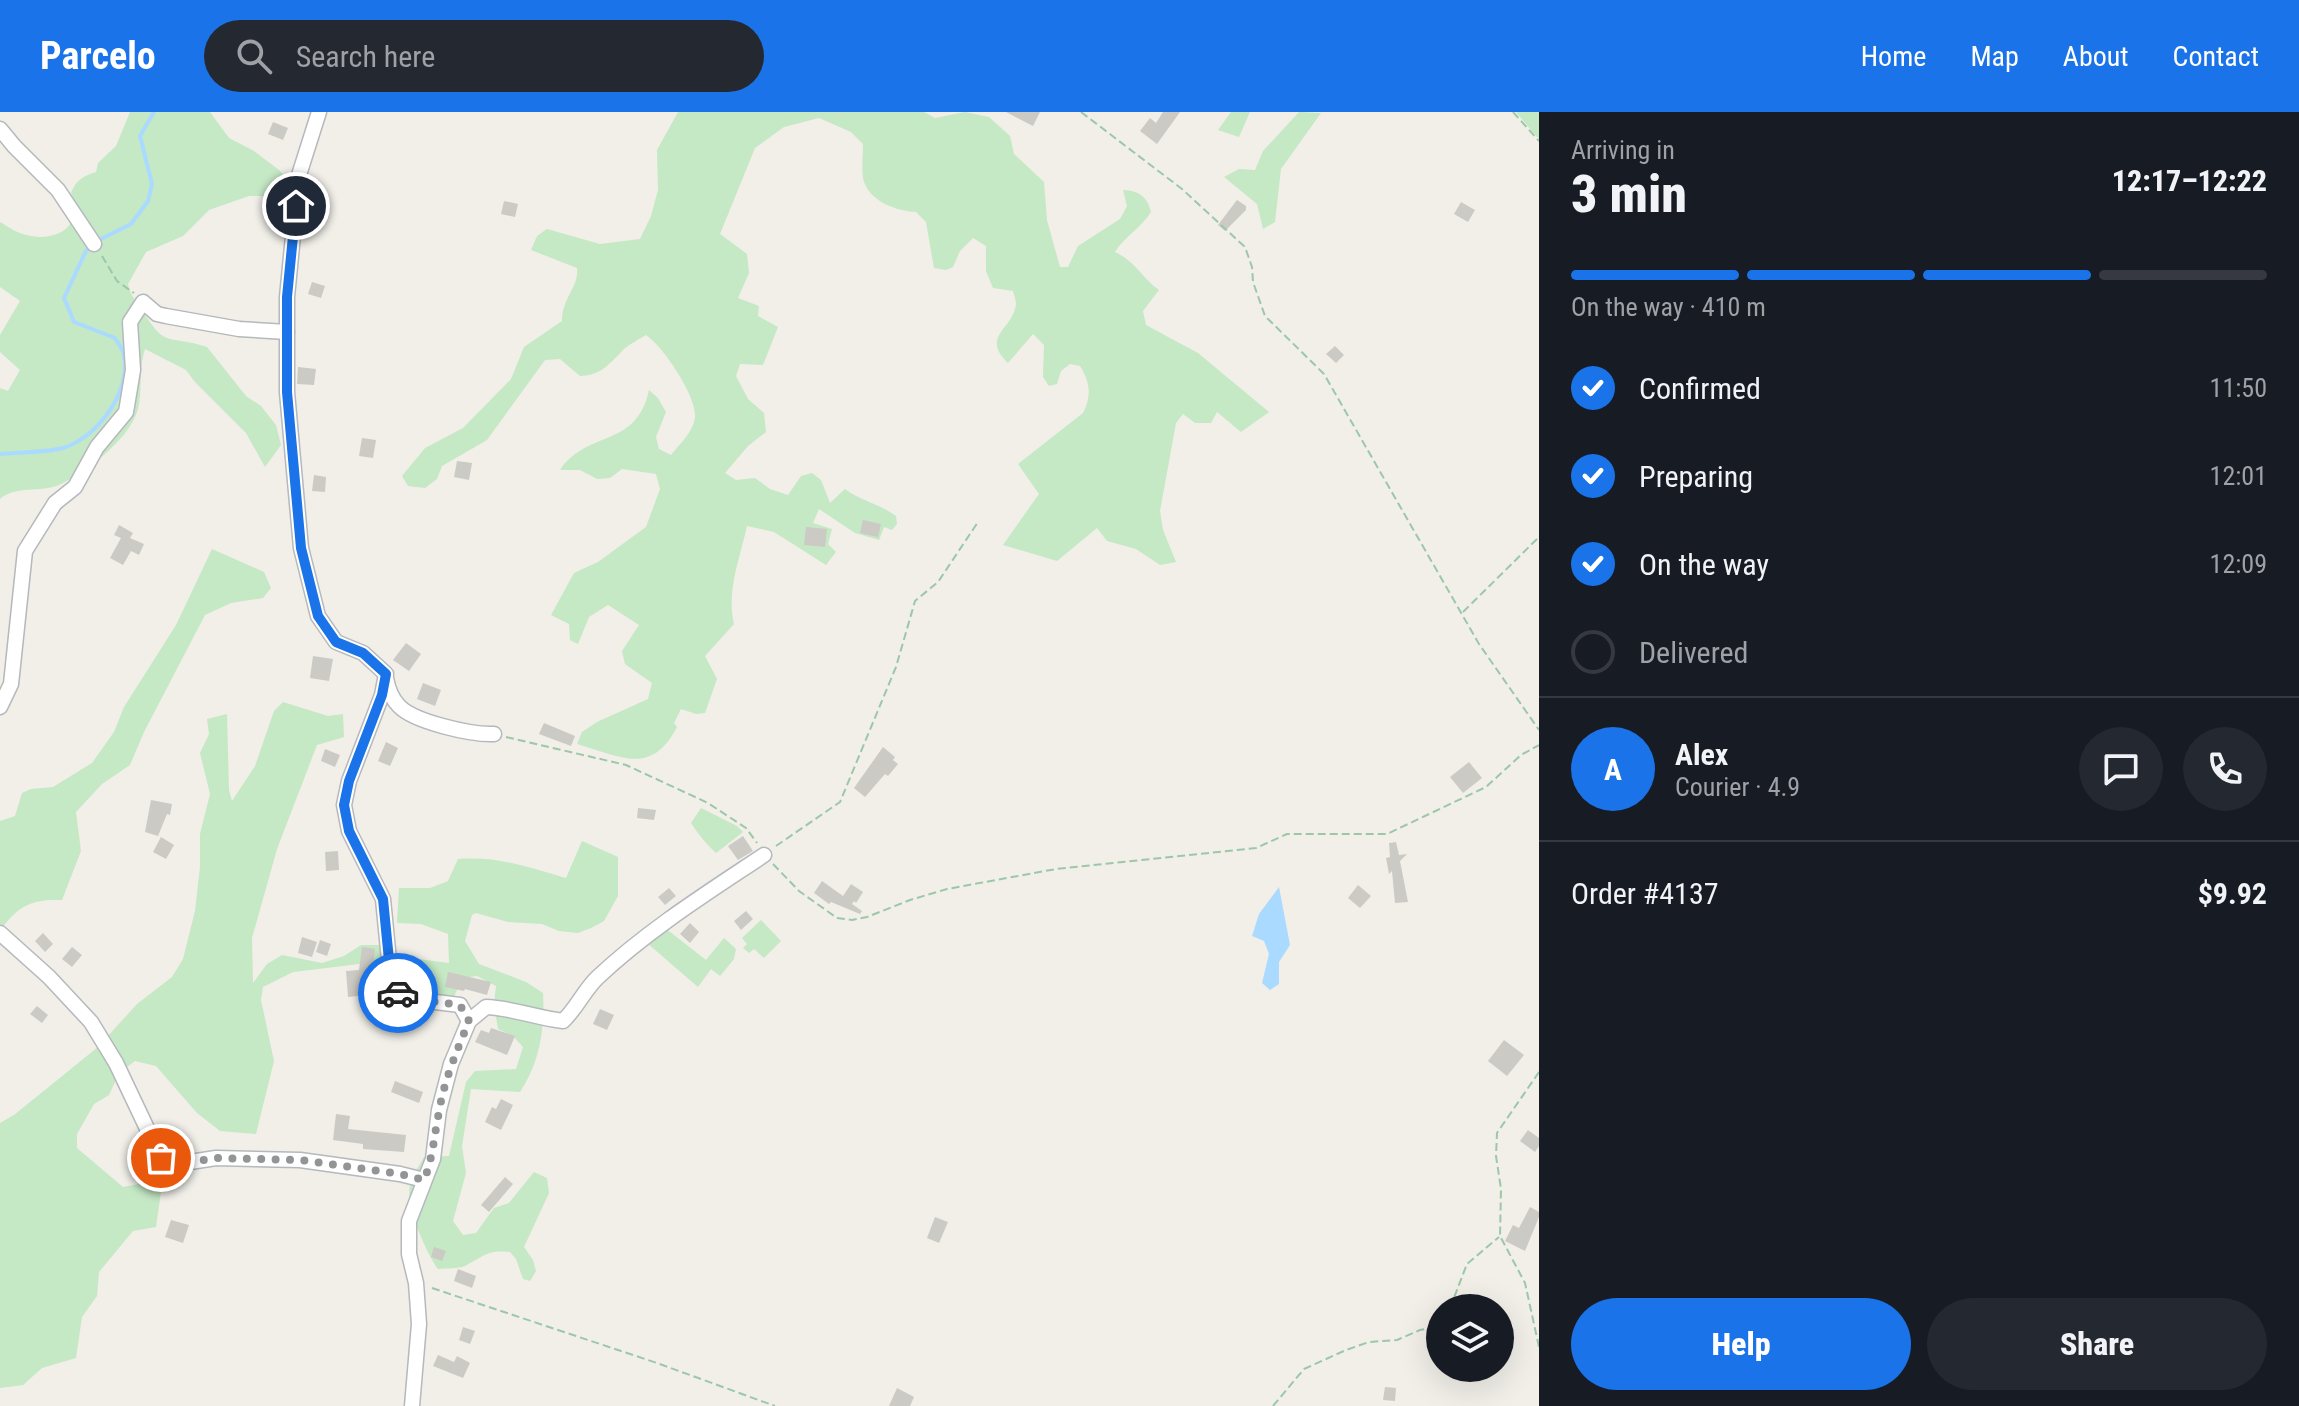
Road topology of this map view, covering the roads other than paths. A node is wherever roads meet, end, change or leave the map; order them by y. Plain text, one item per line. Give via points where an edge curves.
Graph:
1 (319, 112) edge
2 (0, 129) edge
3 (94, 244) road end
4 (287, 332) junction
5 (386, 674) junction
6 (0, 707) edge
7 (494, 734) road end
8 (764, 855) road end
9 (0, 933) edge
10 (469, 1021) junction
11 (424, 1180) junction
12 (412, 1406) edge

1 - 4 street via 299,175
2 - 3 street via 58,190
4 - 5 street via 301,548 318,616 336,642 363,653
4 - 6 street via 166,316 143,302 130,322 133,370 126,412 25,551 11,684
5 - 7 street via 388,689 404,711 447,728
5 - 10 street via 349,781 344,805 349,831 383,899 398,993 460,1005
8 - 10 street via 655,929 595,979 563,1021 486,1007
9 - 11 street via 91,1022 161,1158 300,1160
10 - 11 street via 451,1064 433,1159
11 - 12 street via 409,1221 419,1324

